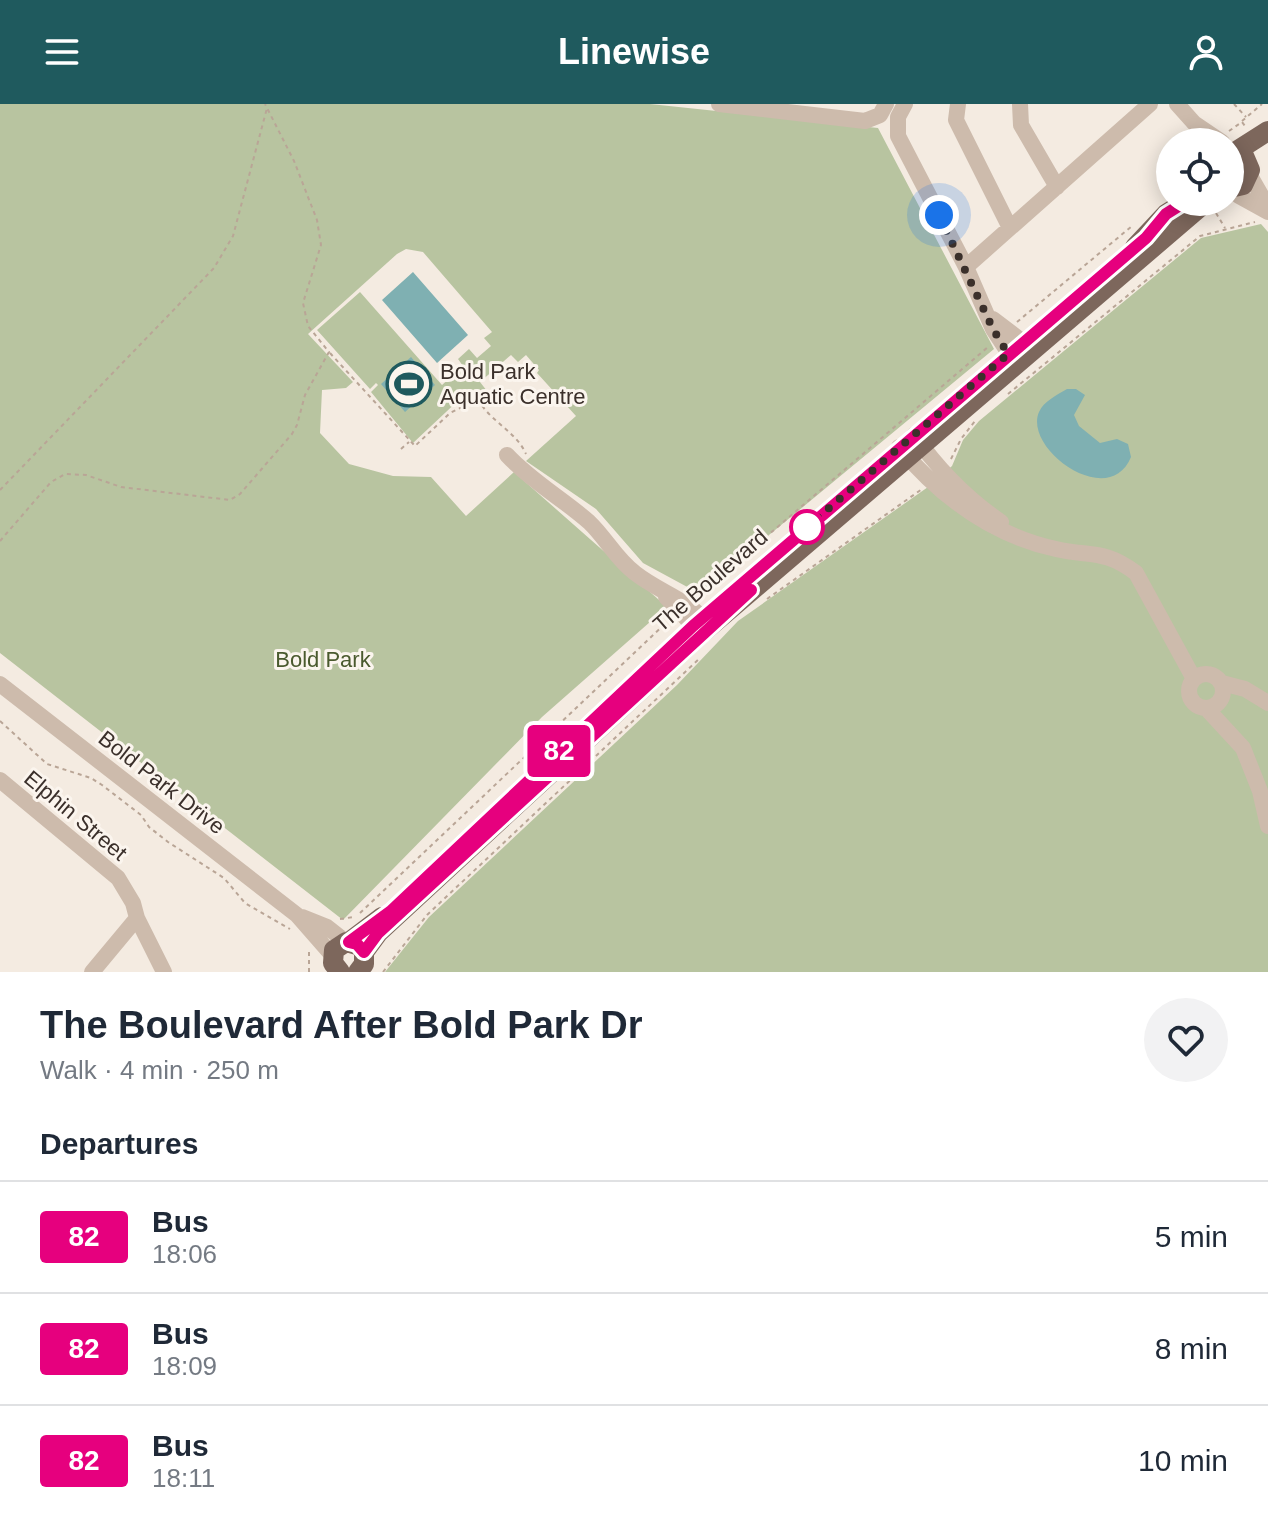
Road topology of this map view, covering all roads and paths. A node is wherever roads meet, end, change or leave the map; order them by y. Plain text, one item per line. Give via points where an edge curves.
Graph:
1 (719, 104) edge
2 (886, 104) edge
3 (905, 104) edge
4 (958, 104) edge
5 (1020, 104) edge
6 (1150, 104) edge
7 (1177, 104) edge
8 (1234, 104) edge
9 (1262, 104) edge
10 (266, 106) edge
11 (1246, 118) junction
12 (1242, 122) dead end
13 (1194, 123) junction
14 (1196, 128) edge
15 (1201, 128) edge
16 (1268, 131) edge
17 (1244, 143) edge
18 (1268, 145) edge
19 (1244, 156) edge
20 (1250, 172) junction
21 (1244, 183) edge
22 (1057, 187) junction
23 (1244, 199) edge
24 (1266, 213) edge
25 (1164, 216) edge
26 (1189, 216) edge
27 (1217, 216) edge
28 (1133, 225) dead end
29 (1010, 228) junction
30 (1225, 229) junction
31 (966, 267) junction
32 (1014, 347) junction
33 (329, 352) junction
34 (476, 396) dead end
35 (1000, 399) dead end
36 (977, 419) dead end
37 (410, 441) junction
38 (910, 445) junction
39 (401, 449) dead end
40 (507, 455) dead end
41 (937, 477) junction
42 (0, 490) edge
43 (0, 541) edge
44 (762, 602) dead end
45 (697, 624) junction
46 (1198, 677) junction
47 (1222, 683) junction
48 (0, 684) edge
49 (1268, 703) edge
50 (1212, 707) junction
51 (0, 721) edge
52 (0, 780) edge
53 (1268, 826) edge
54 (355, 917) dead end
55 (137, 918) junction
56 (296, 924) junction
57 (344, 959) edge
58 (92, 972) edge
59 (164, 972) edge
60 (383, 972) edge

1 - 2 street via 865,121 880,115
3 - 31 street via 898,117 898,136
4 - 29 street via 956,120
5 - 22 street via 1021,125
6 - 22 street
7 - 13 street
8 - 11 path
9 - 11 path
10 - 33 path via 317,220 321,245 303,303 308,326
10 - 42 path via 233,236 214,268
11 - 12 path
13 - 14 street
13 - 15 street
16 - 17 main road
18 - 20 main road
19 - 20 main road
20 - 21 main road
20 - 24 street
22 - 29 street
23 - 24 street
24 - 30 path
25 - 32 main road, The Boulevard via 1146,238
26 - 32 main road, The Boulevard
27 - 30 path
28 - 32 path
29 - 31 street
30 - 35 path via 1200,236
31 - 32 street via 989,315
32 - 38 main road, The Boulevard
32 - 45 path
33 - 37 path
33 - 43 path via 305,395 292,434 230,500 121,487 65,474 51,482
34 - 37 path via 417,445
36 - 41 path
37 - 39 path
38 - 41 street
38 - 45 main road, The Boulevard
40 - 45 street via 591,525 630,570
41 - 44 path
41 - 46 street via 999,521 1042,539 1111,553 1136,569
45 - 54 path
45 - 57 main road, The Boulevard via 378,933
45 - 60 path via 676,683 427,915
46 - 47 street via 1213,675
46 - 50 street via 1189,689 1192,701 1201,708
47 - 49 street
47 - 50 street via 1223,694
48 - 56 street, Bold Park Drive
50 - 53 street via 1243,748
51 - 56 path via 47,764 102,785 168,842 224,878 245,903
52 - 55 street, Elphin Street via 118,878
55 - 58 street
55 - 59 street, Elphin Street
56 - 57 street, Bold Park Drive

